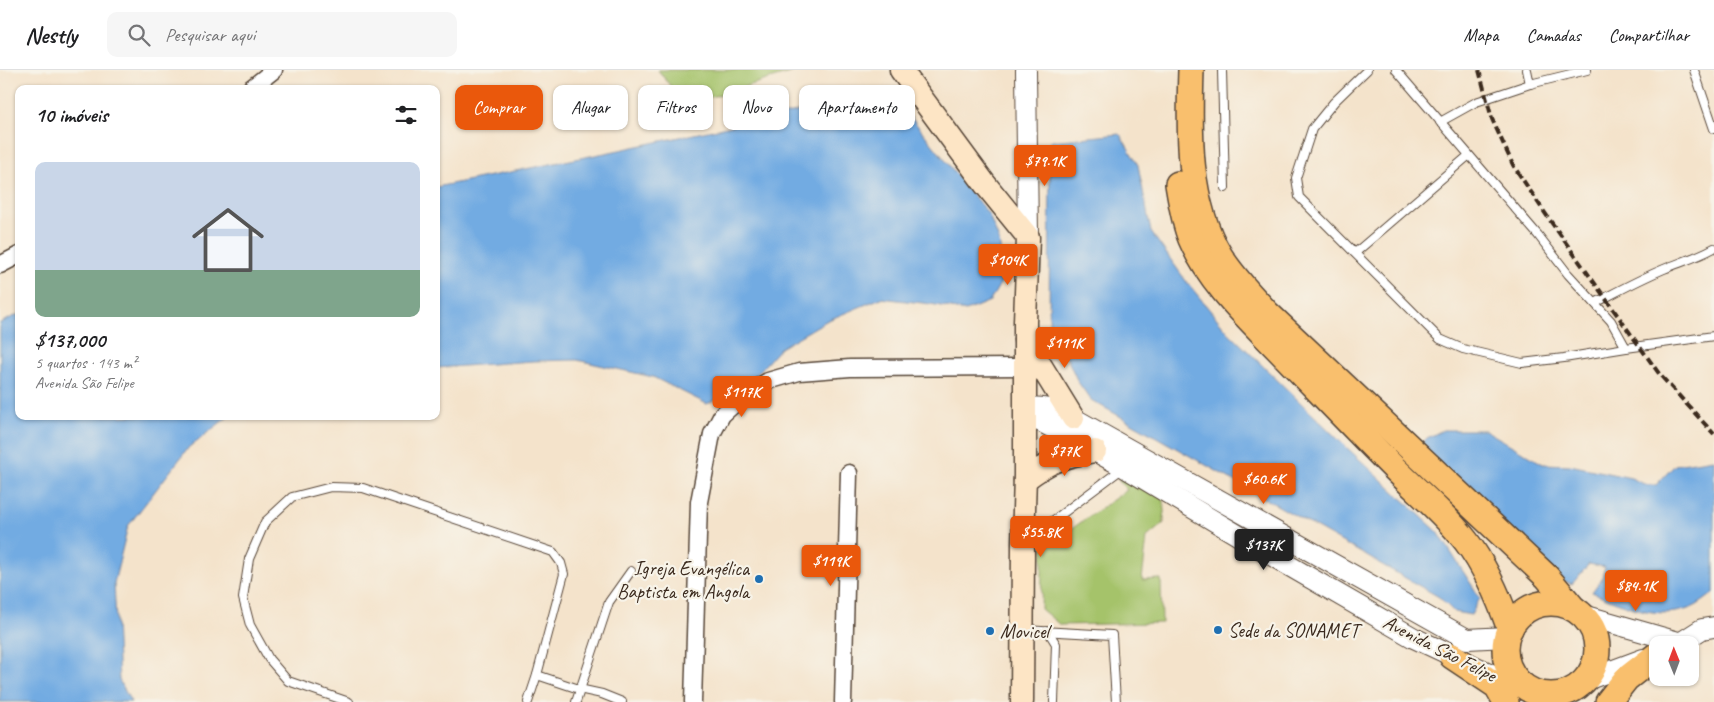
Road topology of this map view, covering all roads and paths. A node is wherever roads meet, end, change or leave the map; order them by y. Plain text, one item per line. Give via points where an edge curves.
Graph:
1 (274, 70) edge
2 (1026, 70) edge
3 (1176, 70) edge
4 (1191, 70) edge
5 (1222, 70) edge
6 (1367, 70) edge
7 (1396, 70) edge
8 (1527, 70) edge
9 (1587, 70) edge
10 (1694, 70) edge
11 (903, 73) edge
12 (1530, 84) junction
13 (255, 85) edge
14 (1440, 122) junction
15 (1714, 129) edge
16 (1468, 156) junction
17 (1225, 188) dead end
18 (1028, 237) junction
19 (1714, 248) edge
20 (1355, 253) junction
21 (15, 257) edge
22 (0, 265) edge
23 (1595, 303) junction
24 (1714, 336) edge
25 (1025, 337) junction
26 (1626, 348) junction
27 (1025, 367) junction
28 (1025, 411) junction
29 (1073, 418) junction
30 (1094, 451) junction
31 (1124, 467) junction
32 (849, 473) dead end
33 (1025, 480) junction
34 (1023, 544) junction
35 (631, 571) dead end
36 (1576, 611) junction
37 (1714, 627) edge
38 (1022, 630) junction
39 (1048, 631) junction
40 (1509, 633) junction
41 (1654, 636) edge
42 (1692, 636) edge
43 (1452, 656) joint
44 (1649, 658) edge
45 (1649, 661) edge
46 (538, 675) junction
47 (579, 689) junction
48 (1582, 689) edge
49 (1518, 693) edge
50 (348, 702) edge
51 (528, 702) edge
52 (576, 702) edge
53 (622, 702) edge
54 (693, 702) edge
55 (843, 702) edge
56 (1022, 702) edge
57 (1054, 702) edge
58 (1116, 702) edge
59 (1608, 702) edge

1 - 13 street
2 - 18 street
3 - 40 main road via 1175,136 1182,208 1191,238 1204,264 1256,326 1461,535 1497,593
4 - 36 main road via 1190,136 1194,178 1200,206 1220,256 1266,312 1547,577
5 - 17 lane
6 - 20 lane via 1312,129 1296,178 1299,197
7 - 14 lane
8 - 12 lane
9 - 12 lane
10 - 15 lane
11 - 18 main road
12 - 14 lane via 1476,102
14 - 16 lane
16 - 20 lane
16 - 23 lane
18 - 25 main road
19 - 23 lane
20 - 26 lane via 1440,339 1464,349 1522,362
21 - 22 street
23 - 26 lane
24 - 26 lane
25 - 27 main road
25 - 29 main road
27 - 28 main road
27 - 54 street via 850,368 799,372 768,381 743,396 722,415 712,434 699,502
28 - 29 street, Avenida São Felipe via 1035,406
28 - 30 street, Avenida São Felipe
28 - 33 main road
29 - 40 street, Avenida São Felipe via 1467,639
30 - 31 street, Avenida São Felipe
30 - 33 main road via 1067,456 1041,467
31 - 34 lane
31 - 43 street, Avenida São Felipe via 1414,638
32 - 55 street
33 - 34 main road
34 - 38 main road
35 - 47 lane via 609,602
36 - 40 main road via 1555,604 1537,606 1522,615
36 - 41 street
36 - 48 main road via 1591,626 1597,642 1594,667
37 - 42 street
38 - 39 lane
38 - 56 main road
39 - 57 lane via 1056,644
39 - 58 lane via 1112,635
40 - 49 main road via 1505,645 1507,662
43 - 49 main road via 1497,686
44 - 48 street via 1612,672
45 - 59 main road via 1626,679
46 - 47 lane
46 - 50 lane via 564,574 553,552 363,488 331,487 292,496 265,522 249,560 243,598 250,625 269,659 288,681
46 - 51 lane
47 - 52 lane
47 - 53 lane
48 - 49 main road via 1554,695

